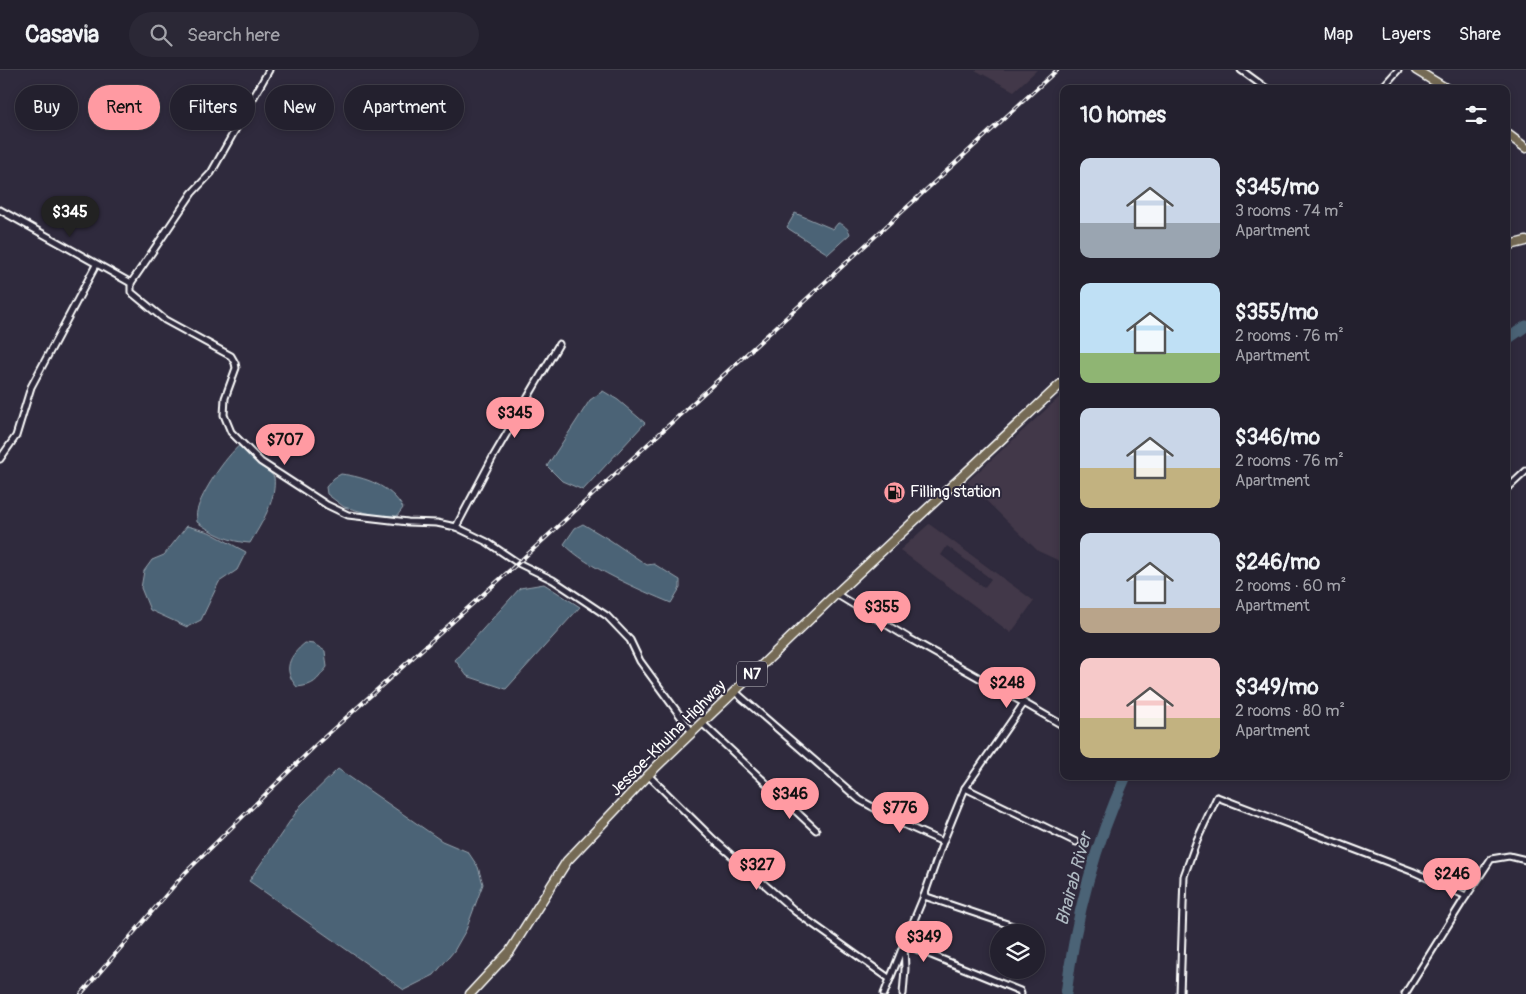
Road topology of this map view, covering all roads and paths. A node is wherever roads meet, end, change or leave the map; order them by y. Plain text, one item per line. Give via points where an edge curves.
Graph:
1 (269, 70) edge
2 (1241, 70) edge
3 (1398, 70) edge
4 (1416, 70) edge
5 (1262, 85) edge
6 (1385, 85) edge
7 (1440, 85) edge
8 (1510, 136) edge
9 (1526, 148) edge
10 (0, 210) edge
11 (1526, 241) edge
12 (1510, 245) edge
13 (96, 265) junction
14 (131, 283) junction
15 (559, 344) dead end
16 (1060, 385) edge
17 (0, 459) edge
18 (1526, 471) edge
19 (1510, 486) dead end
20 (456, 527) junction
21 (836, 594) junction
22 (734, 691) junction
23 (1024, 703) junction
24 (702, 723) junction
25 (1060, 724) edge
26 (692, 732) junction
27 (648, 775) junction
28 (964, 788) junction
29 (816, 830) dead end
30 (943, 842) junction
31 (1076, 842) dead end
32 (1526, 860) edge
33 (924, 896) junction
34 (1466, 896) junction
35 (1007, 924) edge
36 (904, 944) junction
37 (890, 979) junction
38 (470, 994) edge
39 (884, 994) edge
40 (903, 994) edge
41 (1021, 994) edge
42 (1180, 994) edge
43 (1405, 994) edge

1 - 14 street via 211,173 192,193
2 - 5 street
3 - 6 street
4 - 7 main road
8 - 9 main road
10 - 13 street
11 - 12 main road
13 - 14 street
13 - 17 street via 31,387 16,436
14 - 20 street via 131,292 165,320 231,356 236,368 224,398 224,415 231,432 261,462 348,515
15 - 20 street
16 - 21 main road, Jessoe-Khulna Highway / N7
18 - 19 street
20 - 26 street via 553,580 607,616 630,640 640,661
21 - 22 main road, Jessoe-Khulna Highway / N7
21 - 23 street
22 - 24 main road, Jessoe-Khulna Highway / N7
22 - 30 street via 860,800
23 - 25 street
23 - 28 street
24 - 26 main road, Jessoe-Khulna Highway / N7
24 - 29 street
26 - 27 main road, Jessoe-Khulna Highway / N7
27 - 37 street via 714,840 796,912
27 - 38 main road, Jessoe-Khulna Highway / N7 via 567,861 510,951
28 - 30 street
28 - 31 street
30 - 33 street
32 - 34 street via 1509,856 1491,859
33 - 35 street
33 - 36 street
34 - 42 street via 1414,872 1217,797 1184,876
34 - 43 street
36 - 37 street
36 - 40 street
36 - 41 street via 1020,990
37 - 39 street

